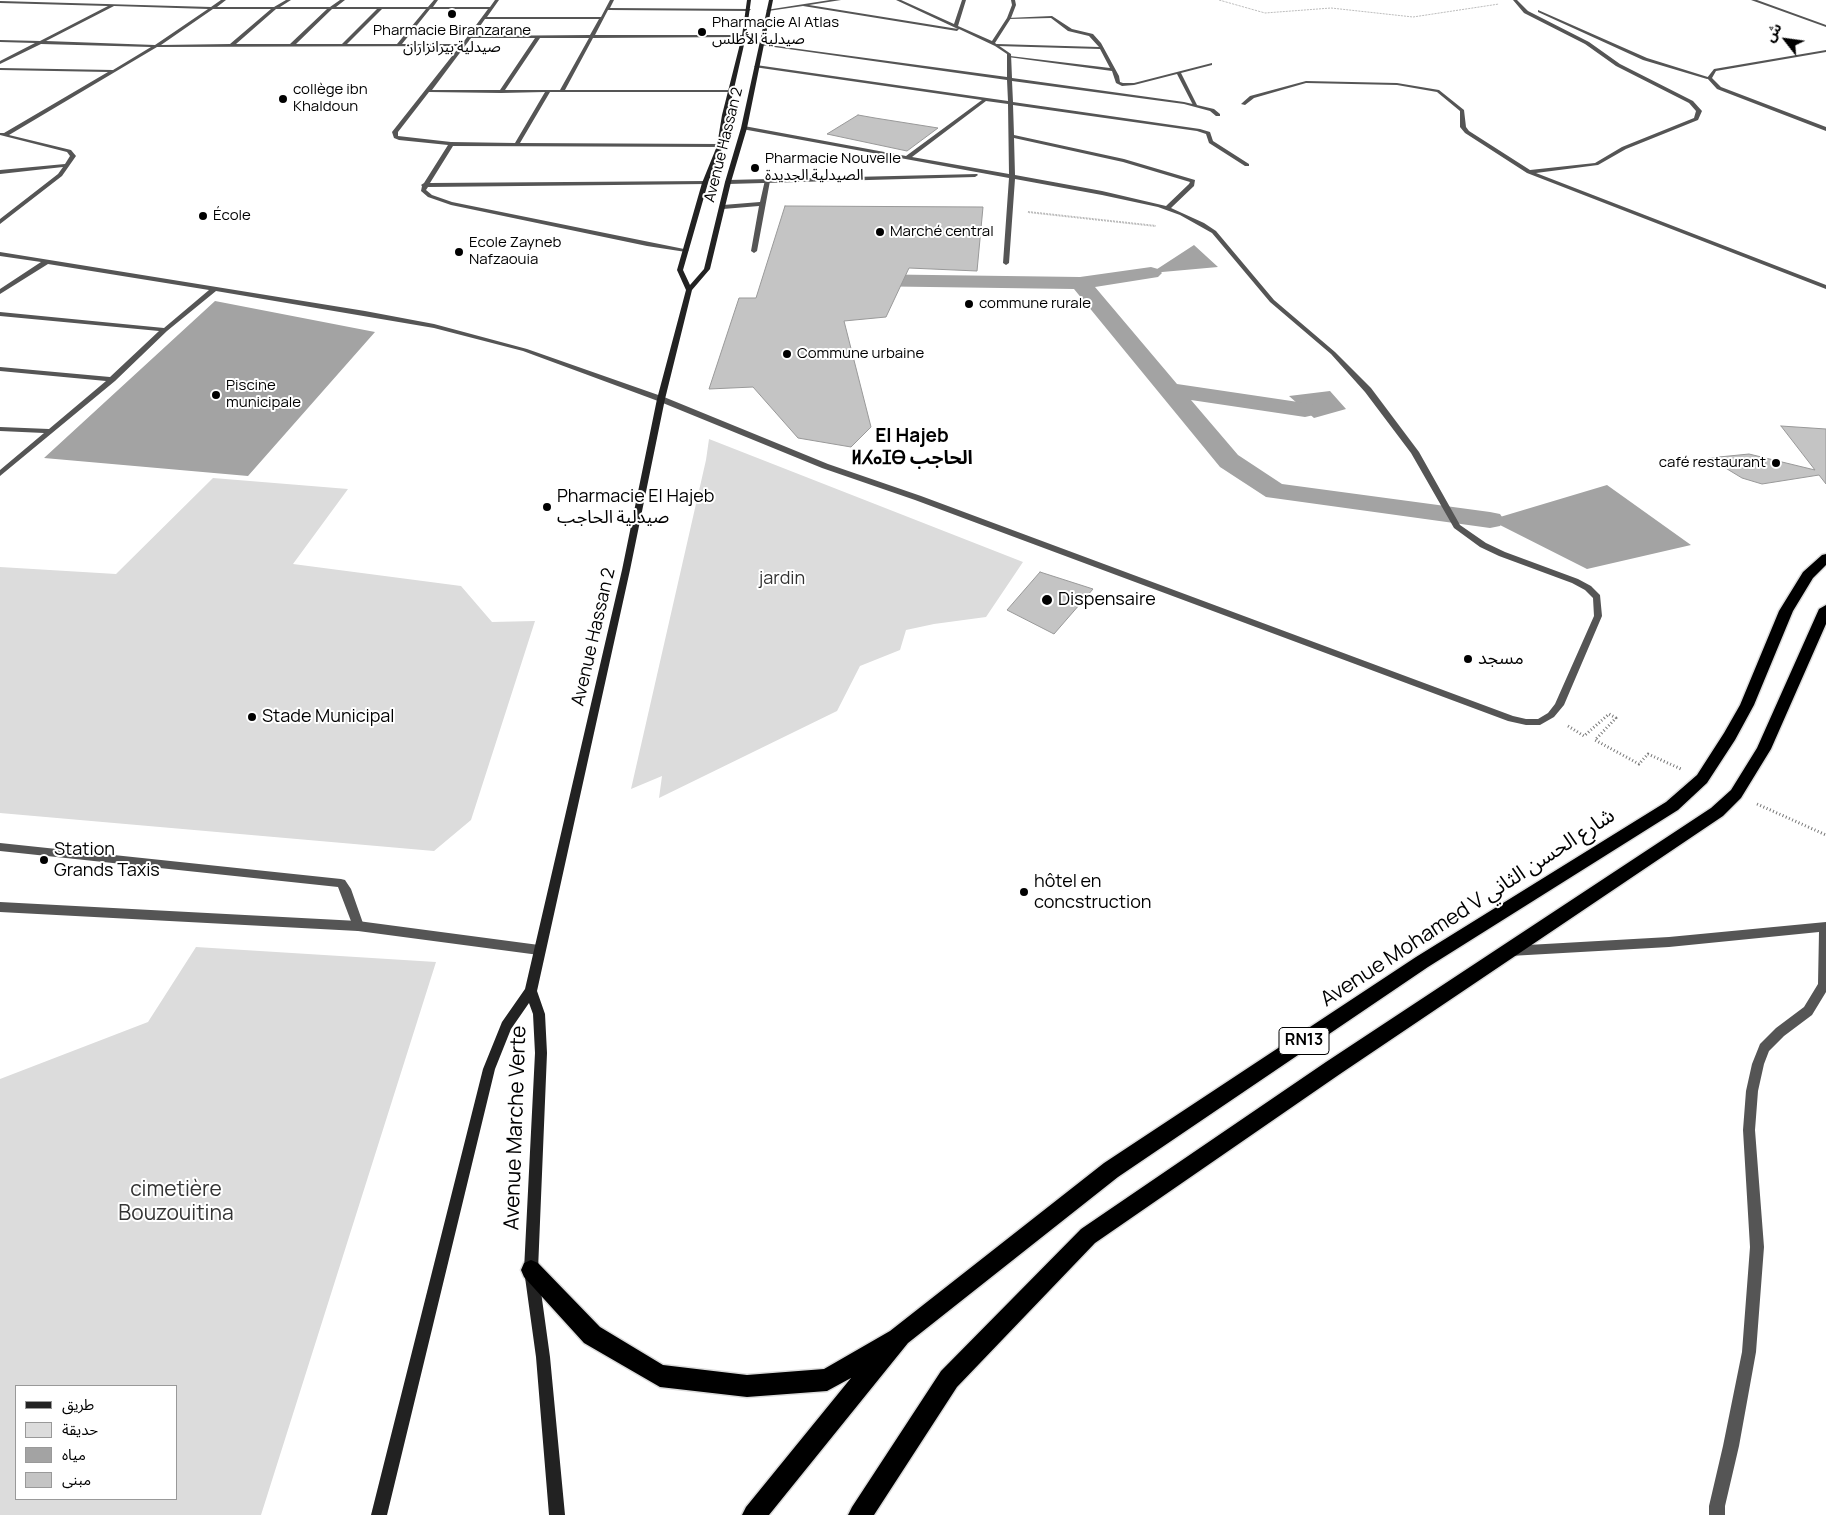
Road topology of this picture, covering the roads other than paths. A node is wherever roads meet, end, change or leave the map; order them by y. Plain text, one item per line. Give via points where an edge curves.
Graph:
1 (5, 0) edge
2 (124, 0) edge
3 (224, 0) edge
4 (289, 0) edge
5 (343, 0) edge
6 (436, 0) edge
7 (497, 0) edge
8 (612, 0) edge
9 (749, 0) edge
10 (771, 0) edge
11 (839, 0) edge
12 (899, 0) edge
13 (964, 0) edge
14 (1013, 0) edge
15 (1753, 0) edge
16 (0, 2) edge
17 (1517, 2) edge
18 (115, 4) junction
19 (804, 6) junction
20 (213, 8) junction
21 (275, 8) junction
22 (331, 8) junction
23 (429, 8) junction
24 (491, 8) junction
25 (380, 9) junction
26 (608, 9) junction
27 (748, 10) junction
28 (768, 10) junction
29 (1540, 11) dead end
30 (485, 18) junction
31 (601, 18) junction
32 (1009, 18) junction
33 (956, 26) junction
34 (1826, 26) edge
35 (968, 32) junction
36 (744, 36) junction
37 (470, 37) junction
38 (538, 37) junction
39 (590, 38) junction
40 (0, 41) edge
41 (39, 43) junction
42 (995, 44) junction
43 (398, 45) junction
44 (464, 45) junction
45 (762, 45) junction
46 (156, 46) junction
47 (291, 46) junction
48 (342, 46) junction
49 (230, 47) junction
50 (1102, 48) junction
51 (1826, 51) edge
52 (1010, 57) junction
53 (0, 63) edge
54 (1210, 64) dead end
55 (756, 66) junction
56 (0, 68) edge
57 (1114, 70) junction
58 (114, 71) junction
59 (1178, 72) junction
60 (1010, 78) junction
61 (1709, 78) junction
62 (428, 91) junction
63 (501, 92) junction
64 (548, 92) junction
65 (561, 92) junction
66 (730, 92) junction
67 (984, 101) junction
68 (1009, 104) junction
69 (1244, 104) dead end
70 (1195, 105) junction
71 (1218, 115) dead end
72 (744, 128) junction
73 (1826, 129) edge
74 (2, 134) edge
75 (1012, 136) junction
76 (451, 144) junction
77 (517, 144) junction
78 (720, 146) junction
79 (908, 157) junction
80 (68, 165) junction
81 (1247, 165) dead end
82 (0, 172) edge
83 (1529, 172) junction
84 (994, 174) junction
85 (1012, 176) junction
86 (767, 181) junction
87 (728, 182) junction
88 (705, 183) junction
89 (424, 185) junction
90 (763, 204) junction
91 (723, 206) junction
92 (1168, 209) junction
93 (0, 222) edge
94 (686, 250) junction
95 (754, 251) dead end
96 (0, 254) edge
97 (46, 262) junction
98 (1006, 263) dead end
99 (1826, 287) edge
100 (215, 288) junction
101 (689, 290) junction
102 (0, 292) edge
103 (0, 314) edge
104 (165, 330) junction
105 (0, 368) edge
106 (112, 379) junction
107 (661, 400) junction
108 (0, 428) edge
109 (49, 431) junction
110 (0, 474) edge
111 (1826, 558) edge
112 (1826, 609) edge
113 (0, 847) edge
114 (0, 907) edge
115 (358, 926) junction
116 (1826, 927) edge
117 (539, 950) junction
118 (1509, 951) junction
119 (531, 991) junction
120 (531, 1270) junction
121 (900, 1335) junction
122 (379, 1515) edge
123 (557, 1515) edge
124 (754, 1515) edge
125 (860, 1515) edge
126 (1717, 1515) edge

1 - 16 street
2 - 18 street
3 - 20 street
4 - 21 street
5 - 22 street
6 - 23 street
7 - 24 street
8 - 26 street
9 - 27 main road, Avenue Hassan 2
10 - 28 main road, Avenue Hassan 2
11 - 19 street
12 - 33 street
13 - 33 street
14 - 32 street
15 - 34 street
16 - 18 street
17 - 83 street via 1526,12 1691,102 1699,111 1696,119 1624,148 1596,164
18 - 20 street
18 - 41 street
19 - 28 street
19 - 35 street
20 - 21 street
20 - 46 street
21 - 22 street
21 - 49 street
22 - 25 street
22 - 47 street
23 - 24 street
23 - 25 street
23 - 43 street
24 - 30 street
25 - 48 street
26 - 27 street
26 - 31 street
27 - 36 main road, Avenue Hassan 2
28 - 45 main road, Avenue Hassan 2
29 - 61 street via 1645,59
30 - 31 street
30 - 37 street
31 - 39 street
32 - 42 street
32 - 50 street via 1054,17 1070,30 1091,35
33 - 35 street
35 - 42 street
36 - 39 street
36 - 66 main road, Avenue Hassan 2
37 - 38 street
37 - 44 street
38 - 39 street
38 - 63 street
39 - 65 street
40 - 41 street
41 - 46 street
41 - 53 street
42 - 50 street
42 - 52 street via 1005,49
43 - 44 street
43 - 48 street
44 - 62 street
45 - 55 main road, Avenue Hassan 2
45 - 60 street
46 - 49 street
46 - 58 street
47 - 48 street
47 - 49 street
50 - 57 street
51 - 61 street via 1714,70
52 - 57 street
52 - 60 street
54 - 59 street
55 - 67 street
55 - 72 main road, Avenue Hassan 2
56 - 58 street
57 - 59 street via 1118,83 1122,85
58 - 74 street
59 - 70 street
60 - 68 street
60 - 70 street
61 - 73 street via 1718,88
62 - 63 street
62 - 76 street via 394,132 395,135
63 - 64 street
64 - 65 street
64 - 77 street
65 - 66 street
66 - 78 main road, Avenue Hassan 2
67 - 68 street
67 - 79 street
68 - 75 street
68 - 81 street via 1203,132 1210,135 1211,142
69 - 83 street via 1252,98 1300,83 1397,84 1434,90 1444,94 1462,111 1463,127 1467,132
70 - 71 street
72 - 79 street
72 - 87 main road, Avenue Hassan 2
74 - 80 street via 72,153
75 - 85 street
75 - 92 street via 1193,181
76 - 77 street
76 - 89 street
77 - 78 street
78 - 88 main road, Avenue Hassan 2
79 - 84 street
80 - 82 street
80 - 93 street via 60,175
83 - 99 street
84 - 85 street
84 - 86 street
85 - 92 street
85 - 98 street
86 - 87 street
86 - 90 street
87 - 91 main road, Avenue Hassan 2
88 - 89 street
88 - 94 main road, Avenue Hassan 2
89 - 94 street via 426,194 451,203
90 - 91 street
90 - 95 street
91 - 101 main road, Avenue Hassan 2 via 707,269
92 - 107 street via 1214,232 1272,301 1344,364 1368,390 1415,452 1456,526 1502,554 1575,581 1597,597 1598,616 1559,706 1551,715 1540,722 1526,722 1454,699 825,466
94 - 101 main road, Avenue Hassan 2 via 680,270
96 - 97 street
97 - 100 street
97 - 102 street
100 - 104 street
100 - 107 street via 443,328 525,350
101 - 107 main road, Avenue Hassan 2
103 - 104 street
104 - 106 street
105 - 106 street
106 - 109 street
107 - 117 main road, Avenue Hassan 2 via 624,580
108 - 109 street
109 - 110 street
111 - 121 highway, Avenue Mohamed V شارع الحسن الثاني / RN13 via 1808,575 1786,611 1747,705 1730,736 1702,779 1672,806 1422,962 1111,1170
112 - 118 highway, RN13 via 1764,749 1736,794 1717,812
113 - 115 street via 341,883
114 - 115 street
115 - 117 street
116 - 118 street via 1669,942
116 - 126 street via 1824,984 1808,1011 1764,1048 1752,1091 1749,1130 1757,1247 1749,1352
117 - 119 main road, Avenue Hassan 2
118 - 125 highway, RN13 via 1088,1236 949,1379
119 - 120 main road, Avenue Marche Verte via 539,1014 541,1053
119 - 122 main road, Avenue Marche Verte via 506,1026 489,1069
120 - 121 highway via 592,1335 660,1376 746,1386 827,1380
120 - 123 main road, Avenue Marche Verte via 543,1357
121 - 124 highway, Avenue Mohamed V شارع الحسن الثاني / RN13

